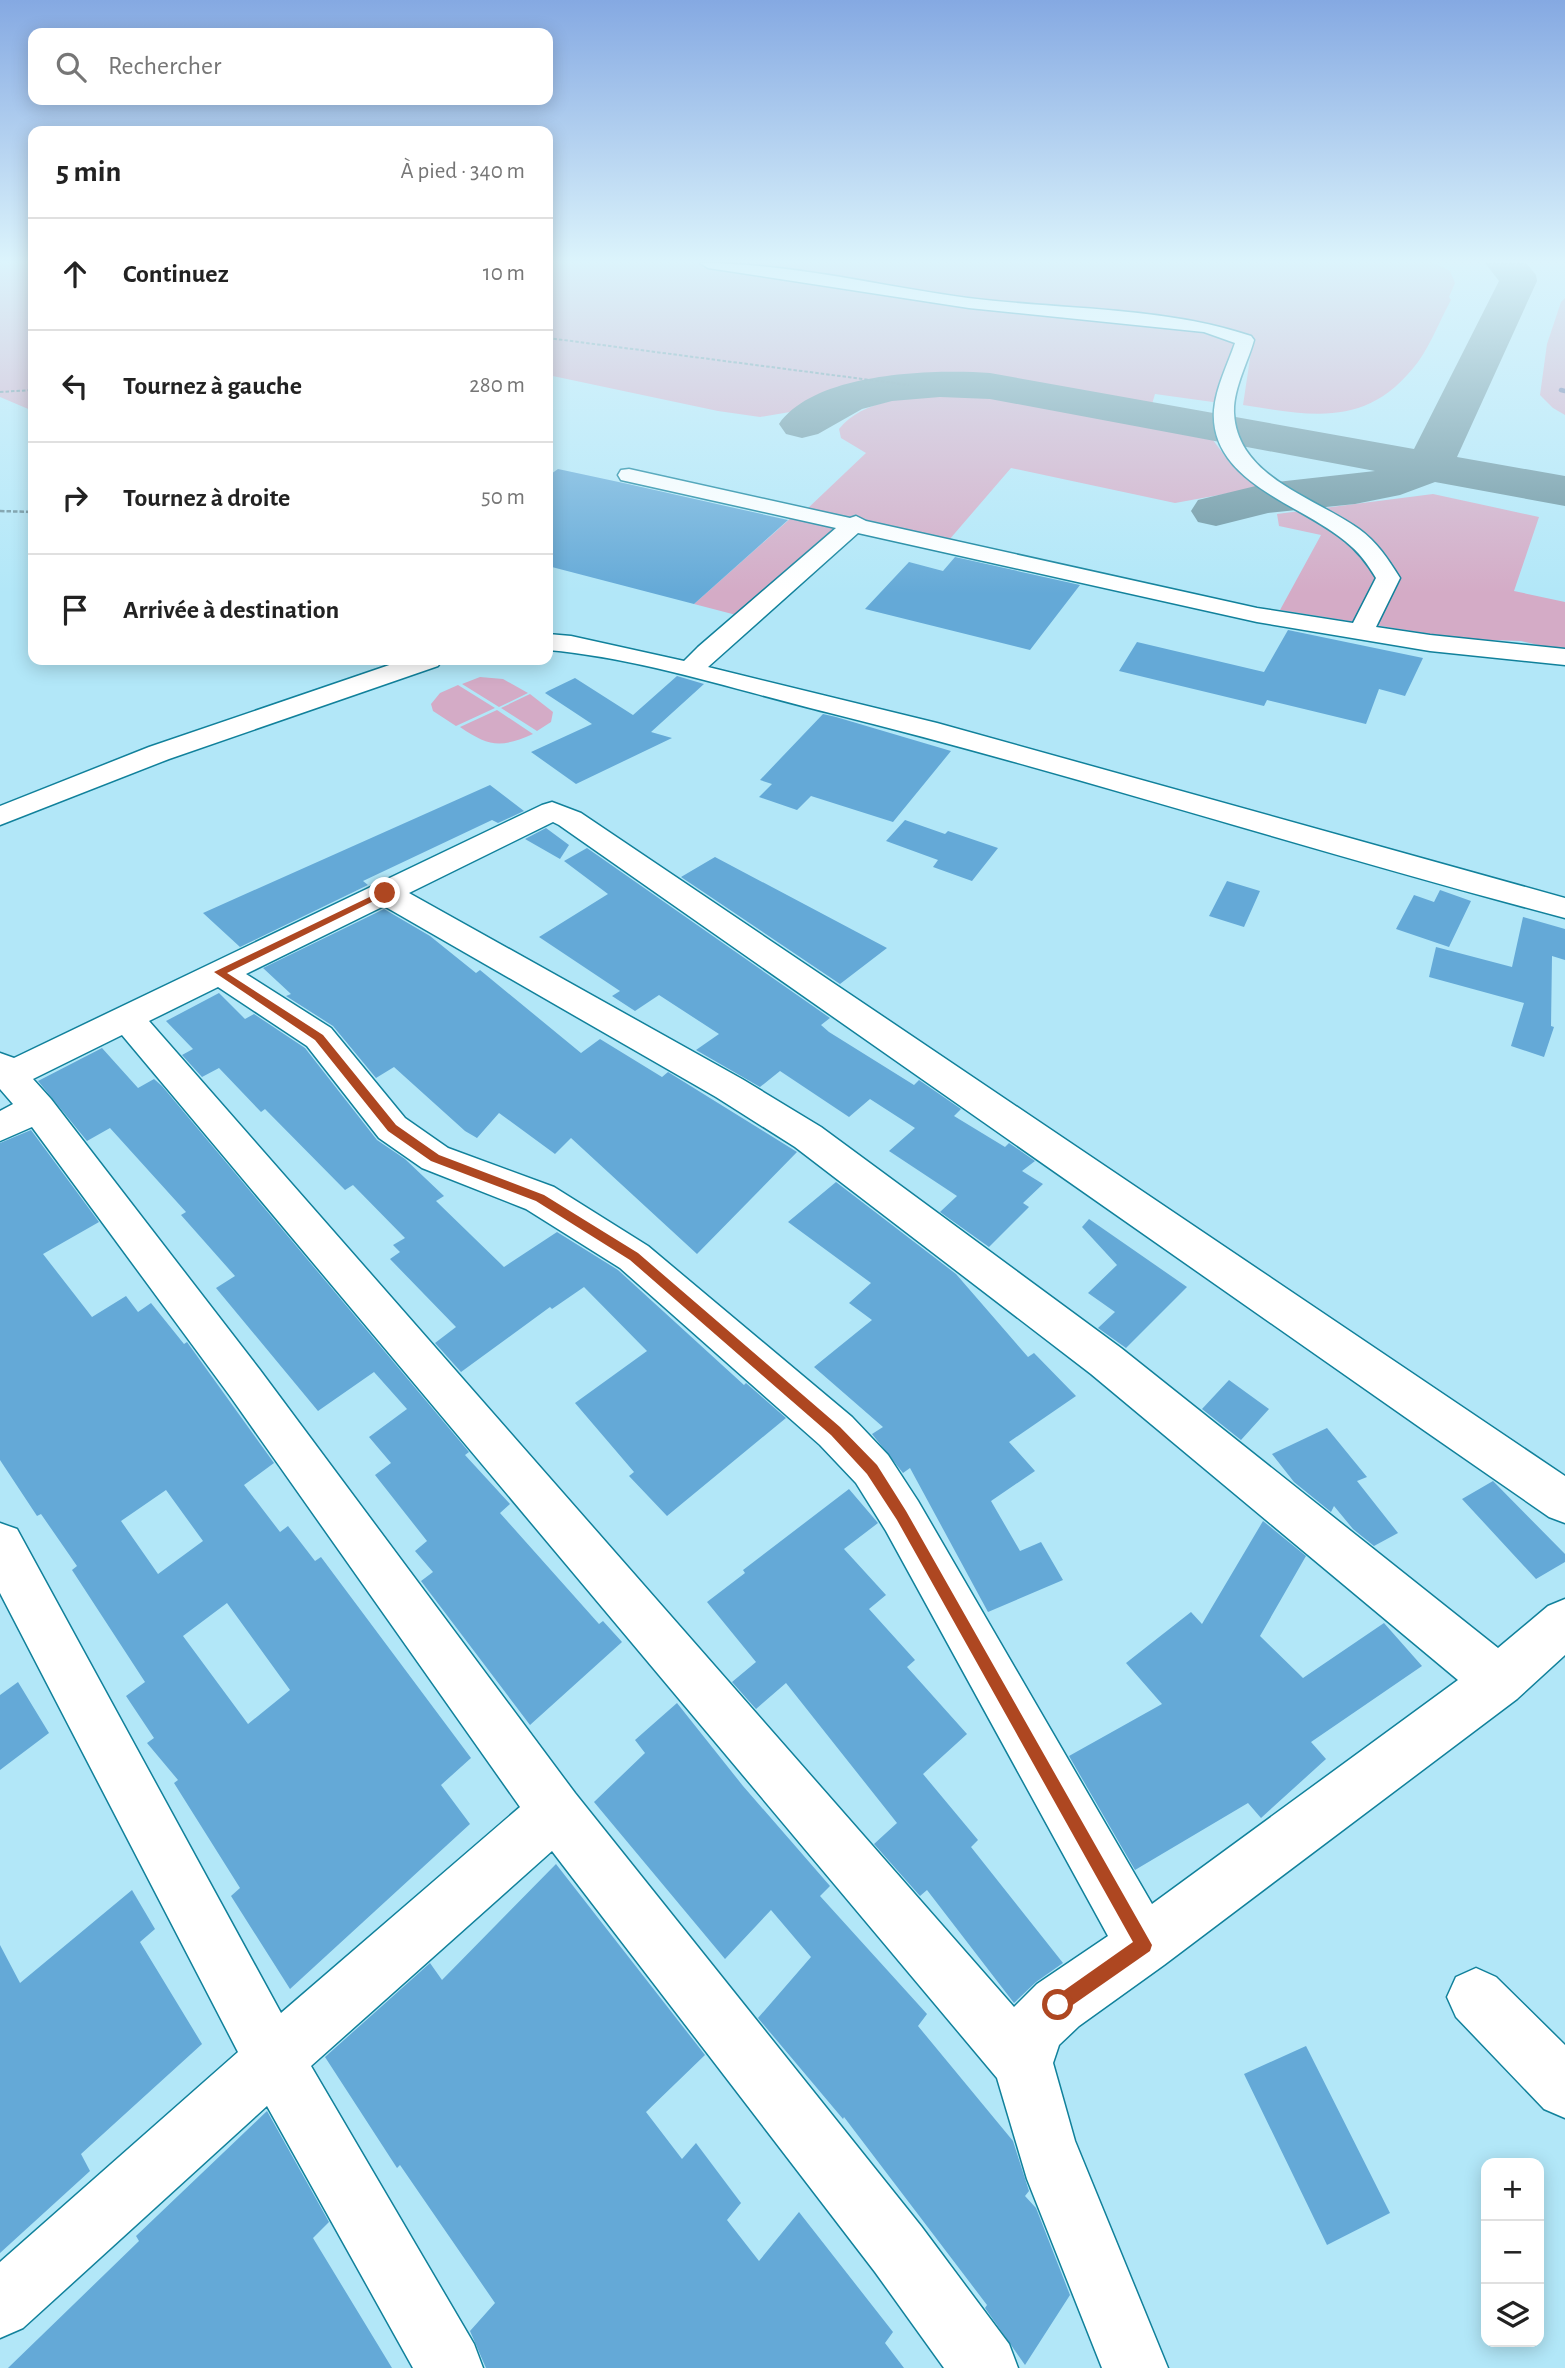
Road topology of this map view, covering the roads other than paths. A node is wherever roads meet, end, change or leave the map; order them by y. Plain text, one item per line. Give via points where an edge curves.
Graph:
1 (1235, 374) edge
2 (628, 475) dead end
3 (856, 523) junction
4 (1361, 631) junction
5 (553, 642) edge
6 (1565, 657) edge
7 (414, 665) edge
8 (691, 670) junction
9 (0, 816) edge
10 (385, 893) junction
11 (1565, 908) edge
12 (219, 972) junction
13 (126, 1017) junction
14 (12, 1094) edge
15 (1565, 1502) edge
16 (0, 1545) edge
17 (1565, 1623) edge
18 (1499, 1681) junction
19 (556, 1812) junction
20 (1144, 1945) junction
21 (1476, 1997) dead end
22 (274, 2060) junction
23 (1023, 2063) junction
24 (1565, 2088) edge
25 (0, 2305) edge
26 (450, 2368) edge
27 (985, 2368) edge
28 (1135, 2368) edge

1 - 4 street via 1224,413 1229,443 1248,469 1360,542 1384,566 1388,578
2 - 3 street
3 - 4 street via 1257,615
3 - 8 street
4 - 6 street
5 - 8 street
7 - 9 street via 159,753
8 - 11 street via 927,729
10 - 12 street
10 - 15 street via 545,812 562,815
10 - 18 street via 808,1137 1106,1361
12 - 13 street
12 - 20 street via 319,1037 392,1128 435,1158 540,1198 634,1257 836,1431 872,1469 902,1516
13 - 14 street
13 - 23 street
14 - 19 street via 245,1383
16 - 22 street
17 - 18 street
18 - 20 street
19 - 22 street
19 - 27 street via 898,2249
20 - 23 street via 1058,2005 1035,2027
21 - 24 street
22 - 25 street
22 - 26 street
23 - 28 street via 1053,2162

